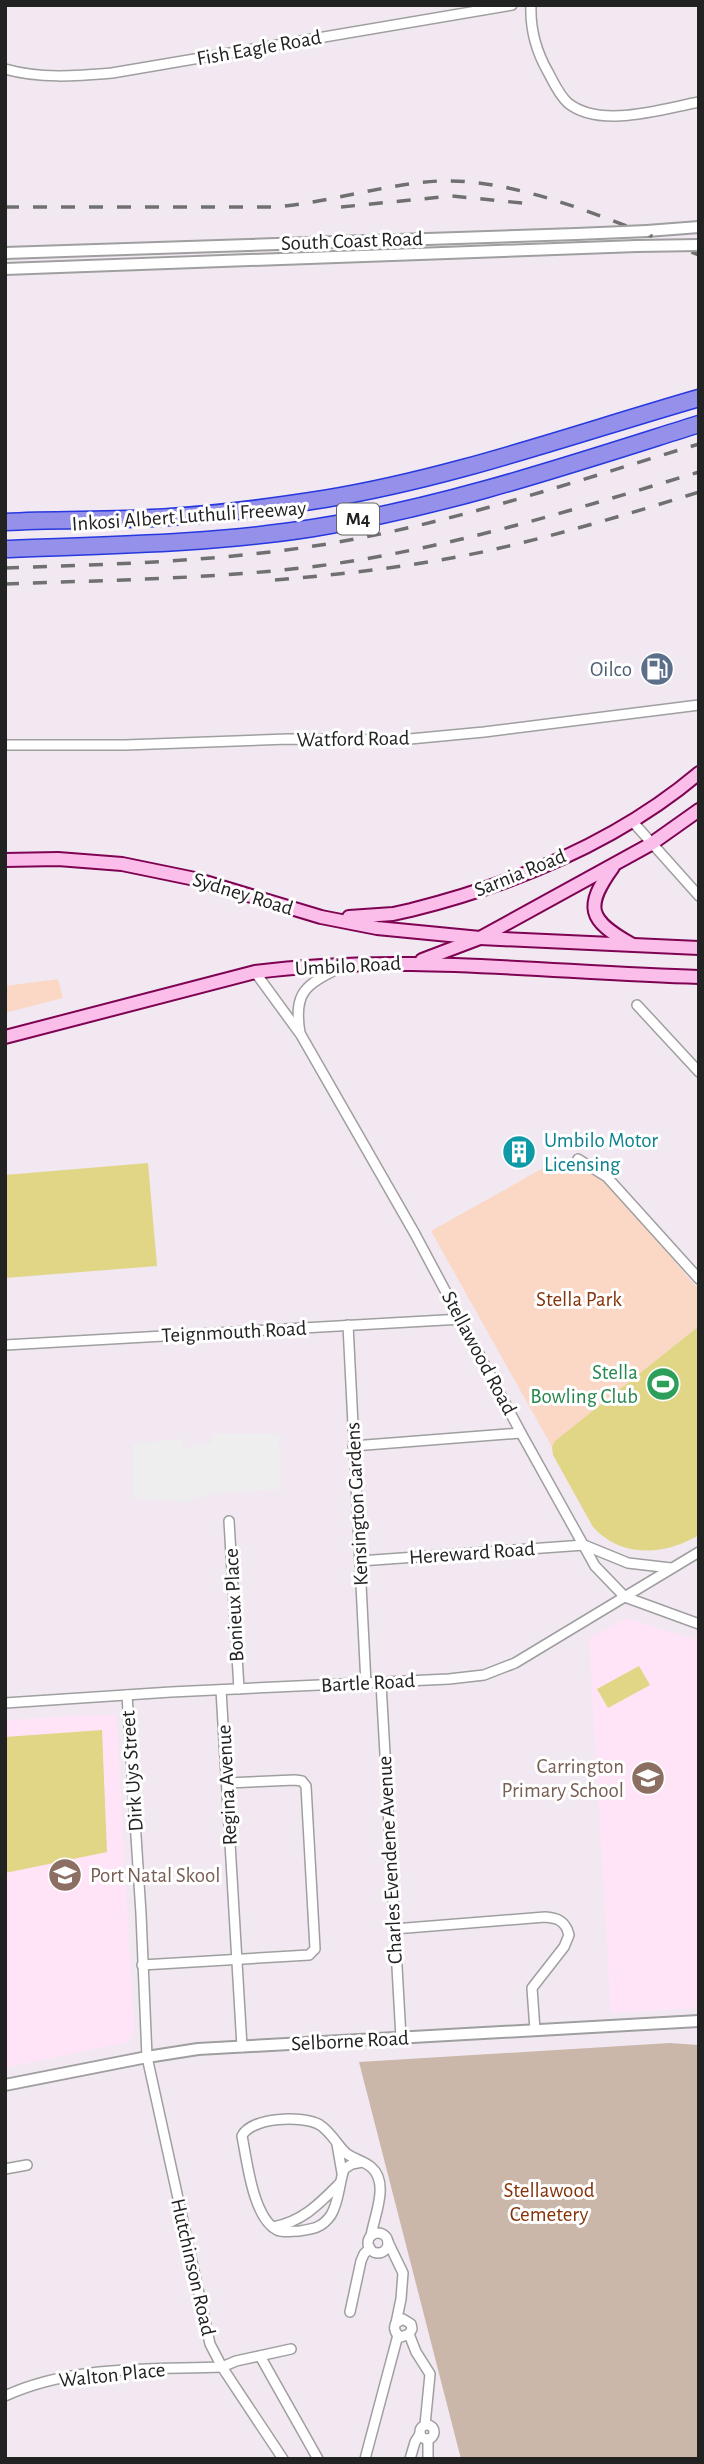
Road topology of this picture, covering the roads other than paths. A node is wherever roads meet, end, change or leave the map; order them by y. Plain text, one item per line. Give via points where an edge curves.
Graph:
1 (512, 5) edge
2 (531, 5) edge
3 (5, 69) edge
4 (699, 102) edge
5 (699, 228) edge
6 (699, 245) edge
7 (5, 253) edge
8 (5, 269) edge
9 (699, 398) edge
10 (699, 424) edge
11 (5, 522) edge
12 (5, 549) edge
13 (699, 705) edge
14 (5, 746) edge
15 (699, 773) edge
16 (699, 810) edge
17 (632, 821) junction
18 (651, 844) junction
19 (5, 860) edge
20 (615, 863) junction
21 (699, 896) edge
22 (321, 917) junction
23 (480, 938) junction
24 (633, 945) junction
25 (699, 948) edge
26 (411, 963) junction
27 (345, 964) junction
28 (255, 972) junction
29 (699, 977) edge
30 (637, 1005) dead end
31 (301, 1035) junction
32 (5, 1037) edge
33 (699, 1072) edge
34 (578, 1159) dead end
35 (699, 1279) edge
36 (462, 1319) junction
37 (348, 1325) junction
38 (5, 1345) edge
39 (521, 1433) junction
40 (354, 1446) junction
41 (229, 1521) dead end
42 (584, 1545) junction
43 (699, 1552) edge
44 (360, 1561) junction
45 (673, 1568) junction
46 (625, 1597) junction
47 (699, 1624) edge
48 (381, 1683) junction
49 (366, 1684) junction
50 (239, 1689) junction
51 (221, 1690) junction
52 (127, 1695) junction
53 (5, 1703) edge
54 (227, 1783) junction
55 (394, 1929) junction
56 (237, 1959) junction
57 (142, 1965) junction
58 (699, 2021) edge
59 (535, 2030) junction
60 (401, 2038) junction
61 (242, 2047) junction
62 (146, 2057) junction
63 (5, 2085) edge
64 (337, 2143) junction
65 (362, 2162) junction
66 (27, 2165) dead end
67 (5, 2169) edge
68 (341, 2178) junction
69 (377, 2214) junction
70 (273, 2227) junction
71 (371, 2236) junction
72 (387, 2239) junction
73 (370, 2248) junction
74 (381, 2252) junction
75 (394, 2257) junction
76 (401, 2299) junction
77 (350, 2312) dead end
78 (396, 2323) junction
79 (411, 2324) junction
80 (403, 2335) junction
81 (291, 2349) dead end
82 (260, 2356) junction
83 (222, 2367) junction
84 (5, 2396) edge
85 (424, 2437) junction
86 (283, 2459) edge
87 (318, 2459) edge
88 (365, 2459) edge
89 (410, 2459) edge
90 (428, 2459) edge

1 - 3 street, Fish Eagle Road via 111,73 65,76
2 - 4 street via 532,33 540,55 560,94 574,107 606,116
5 - 7 street, South Coast Road, bridge
6 - 8 street, South Coast Road, bridge
9 - 11 highway, Inkosi Albert Luthuli Freeway / M4 via 472,466 325,499 170,517
10 - 12 highway, Inkosi Albert Luthuli Freeway / M4 via 452,499 316,528 187,542
13 - 14 street, Watford Road via 399,740
15 - 17 main road, Sarnia Road
16 - 18 main road, Sarnia Road
17 - 18 street
17 - 22 main road, Sarnia Road via 537,871 477,892 393,914
18 - 20 main road, Sarnia Road
18 - 21 street
19 - 22 main road, Sydney Road via 122,864 195,879
20 - 23 main road, Sarnia Road
20 - 24 main road via 597,891 595,913 606,929
22 - 23 main road, Sydney Road via 377,928
23 - 24 main road
23 - 26 main road, Sarnia Road
24 - 25 main road
26 - 27 main road, Umbilo Road
26 - 29 main road, Umbilo Road
27 - 28 main road, Umbilo Road
27 - 31 street, Stellawood Road via 312,983 298,1002
28 - 31 street, Stellawood Road
28 - 32 main road, Umbilo Road
30 - 33 street
31 - 36 street, Stellawood Road
34 - 35 street via 607,1177
36 - 37 street, Teignmouth Road
36 - 39 street, Stellawood Road
37 - 38 street, Teignmouth Road
37 - 40 street, Kensington Gardens
39 - 40 street
39 - 42 street, Stellawood Road
40 - 44 street, Kensington Gardens
41 - 50 street, Bonieux Place
42 - 44 street, Hereward Road
42 - 45 street via 628,1563
42 - 46 street, Stellawood Road via 602,1575
43 - 45 street, Bartle Road
44 - 49 street, Kensington Gardens
45 - 46 street, Bartle Road
46 - 47 street, Stellawood Road
46 - 48 street, Bartle Road via 500,1670
48 - 49 street, Bartle Road
48 - 55 street, Charles Evendene Avenue
49 - 50 street, Bartle Road
50 - 51 street, Bartle Road
51 - 52 street, Bartle Road
51 - 54 street, Regina Avenue
52 - 53 street, Bartle Road
52 - 57 street, Dirk Uys Street
54 - 56 street, Regina Avenue
54 - 56 street via 295,1780 306,1786 315,1949 309,1955
55 - 59 street via 545,1917 561,1921 567,1941 532,1988
55 - 60 street, Charles Evendene Avenue
56 - 57 street
56 - 61 street, Regina Avenue
57 - 62 street, Dirk Uys Street
58 - 59 street, Selborne Road
59 - 60 street, Selborne Road
60 - 61 street, Selborne Road
61 - 62 street, Selborne Road
62 - 63 street, Selborne Road
62 - 83 street, Hutchinson Road via 210,2344
64 - 65 street
64 - 68 street
64 - 70 street via 321,2126 297,2119 244,2132 252,2184 262,2214
65 - 68 street via 346,2167
65 - 69 street via 379,2182
66 - 67 street
68 - 70 street via 309,2213
68 - 70 street via 333,2210 322,2225 284,2232
69 - 71 street
69 - 72 street
71 - 72 street via 379,2232
71 - 73 street
72 - 74 street via 386,2250
72 - 75 street
73 - 74 street
73 - 77 street via 361,2261
74 - 75 street
75 - 76 street via 403,2273
76 - 78 street
76 - 79 street
78 - 79 street via 404,2319
78 - 80 street via 394,2328
79 - 80 street via 412,2329
80 - 85 street via 430,2374 425,2425 433,2429 433,2435
80 - 88 street
81 - 82 street, Walton Place
82 - 83 street, Walton Place
82 - 87 street
83 - 84 street, Walton Place via 83,2374
83 - 86 street, Hutchinson Road
85 - 89 street via 413,2447
85 - 90 street

